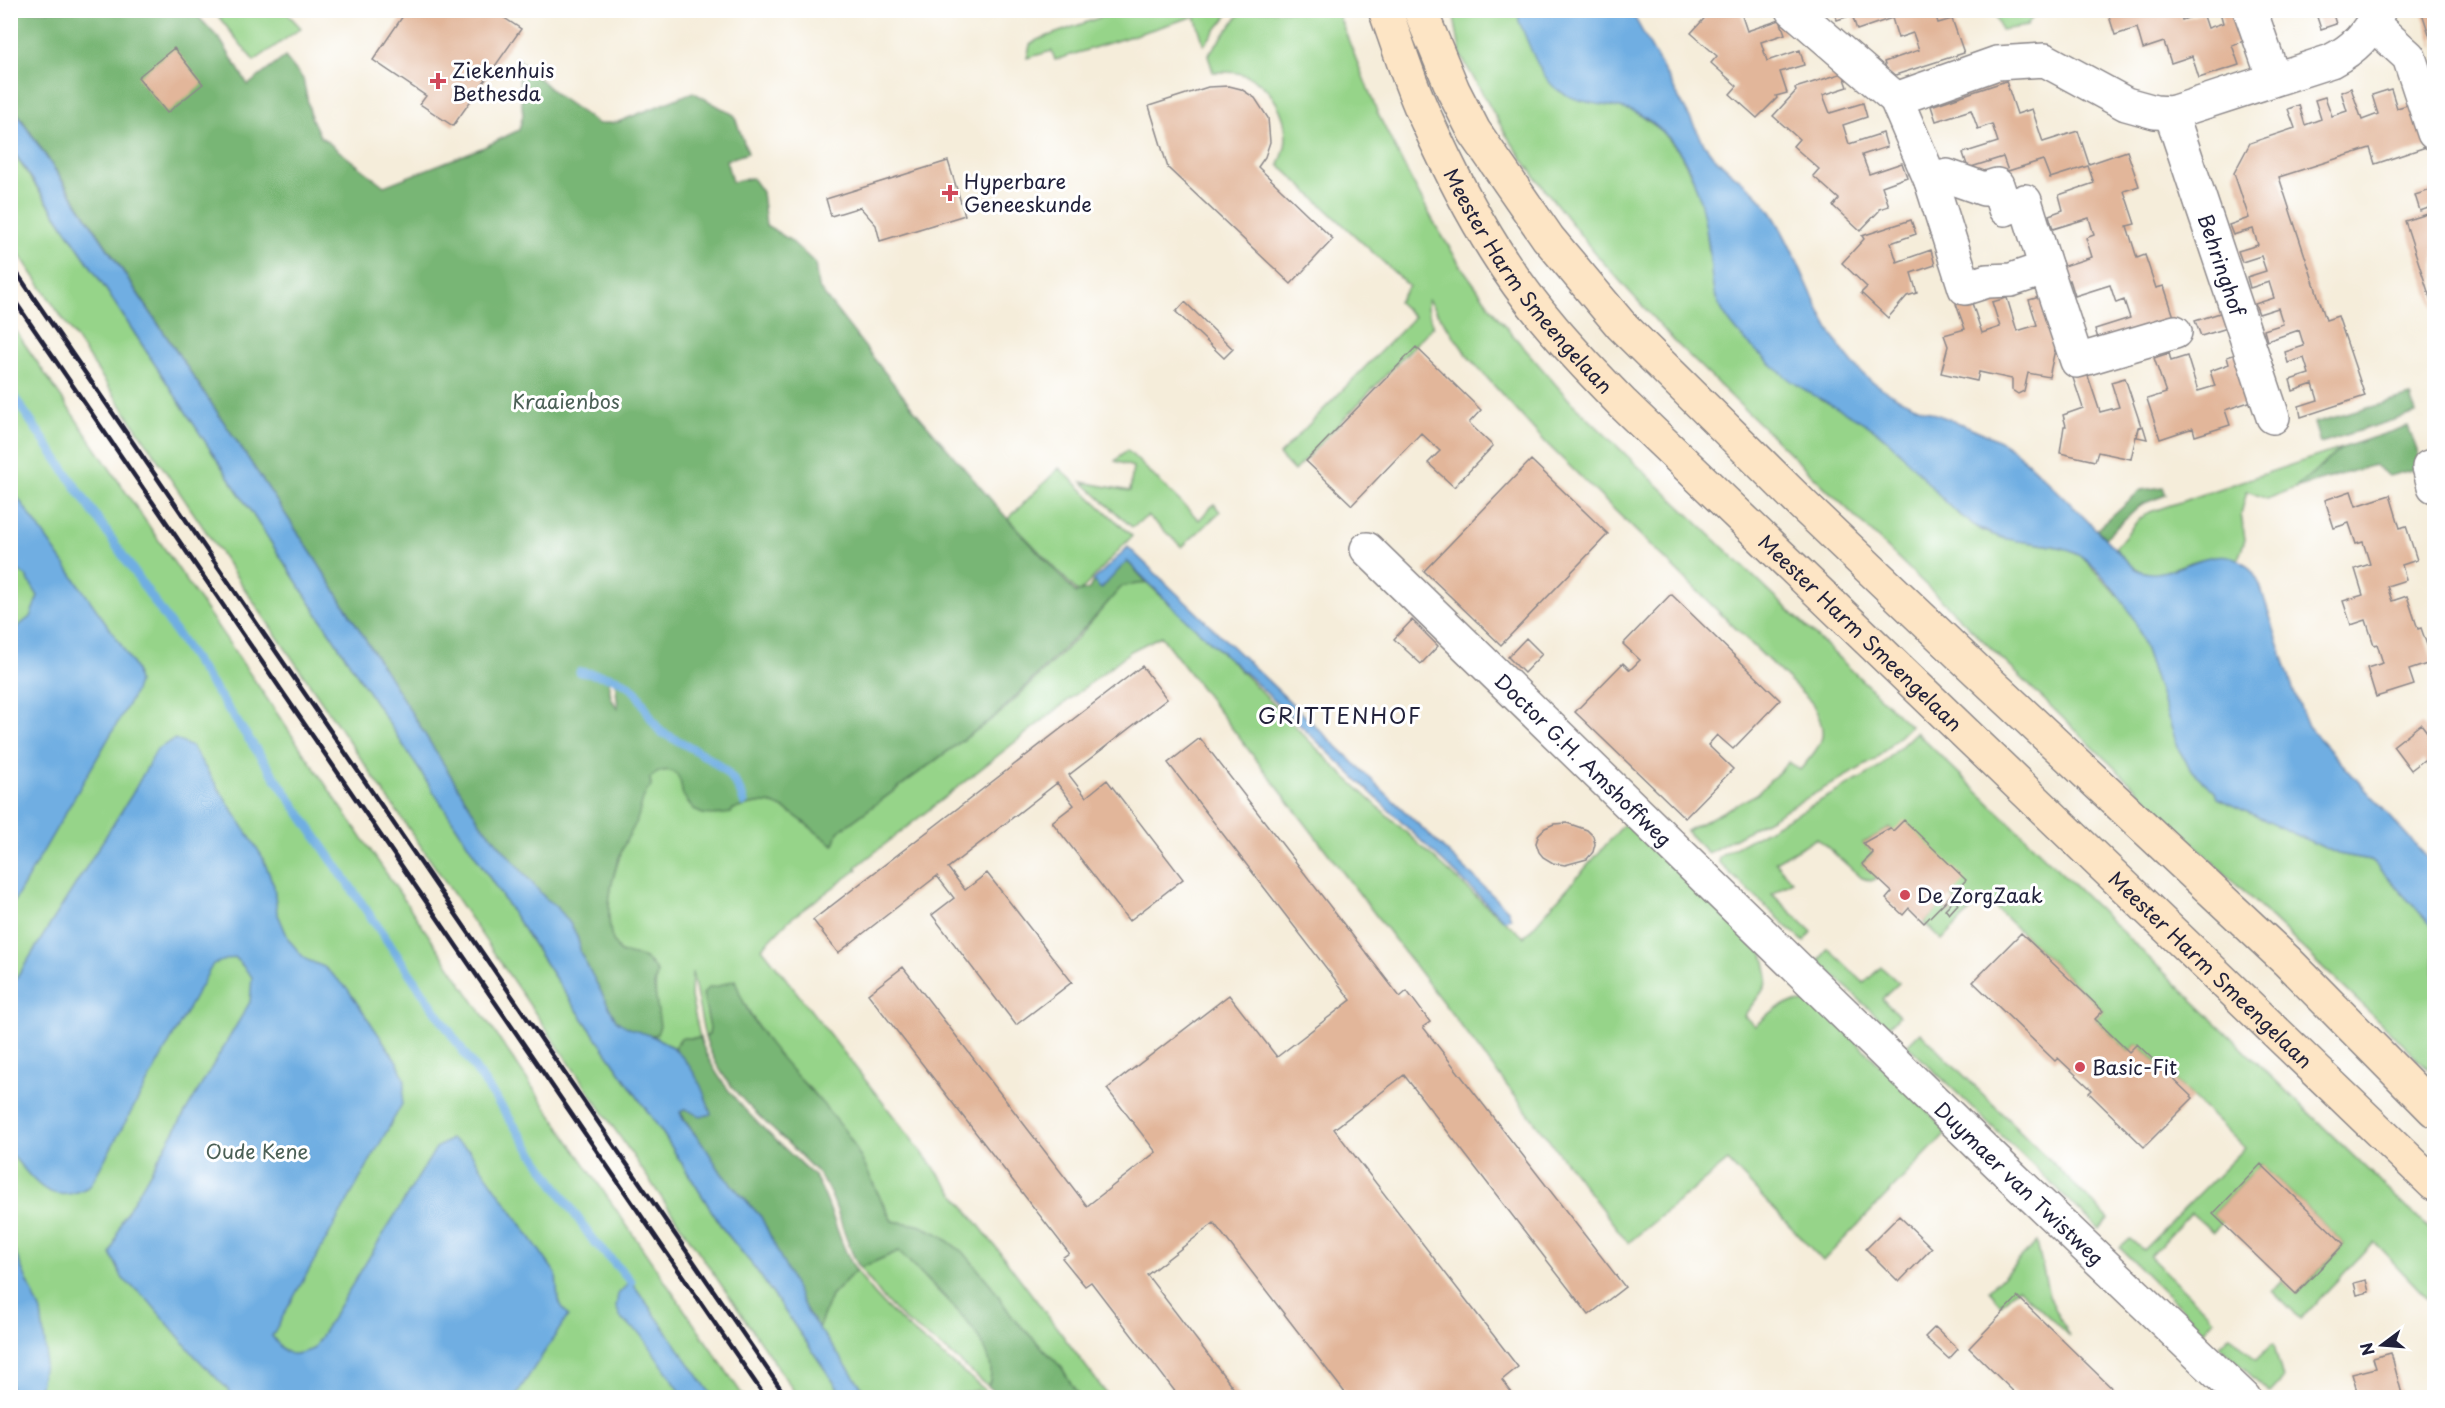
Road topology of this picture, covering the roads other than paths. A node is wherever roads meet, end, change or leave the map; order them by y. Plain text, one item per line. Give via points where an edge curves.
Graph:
1 (1385, 10) edge
2 (1420, 10) edge
3 (2250, 10) edge
4 (1810, 16) edge
5 (2376, 17) edge
6 (2274, 79) junction
7 (1896, 99) junction
8 (2171, 113) junction
9 (2434, 133) edge
10 (1931, 181) junction
11 (2046, 268) junction
12 (2175, 332) dead end
13 (2273, 417) dead end
14 (1367, 549) dead end
15 (1798, 969) joint
16 (2434, 1110) edge
17 (2434, 1184) edge
18 (2244, 1398) edge

1 - 17 street, Meester Harm Smeengelaan via 1426,119 1471,208 1521,287 1576,356
2 - 16 street, Meester Harm Smeengelaan via 1474,131 1548,238 1621,325 1946,642 2287,961
3 - 6 street
4 - 7 street
5 - 6 street via 2359,43 2346,53
5 - 9 street via 2409,57
6 - 8 street
7 - 8 street via 1997,63 2045,60 2126,104
7 - 10 street
8 - 13 street, Behringhof
10 - 11 street via 1947,176 1984,189 1997,185 2005,209 2025,201
10 - 11 street via 1965,288 1987,281 2012,280
11 - 12 street via 2077,362
14 - 15 street, Doctor G.H. Amshoffweg
15 - 18 street, Duymaer van Twistweg

